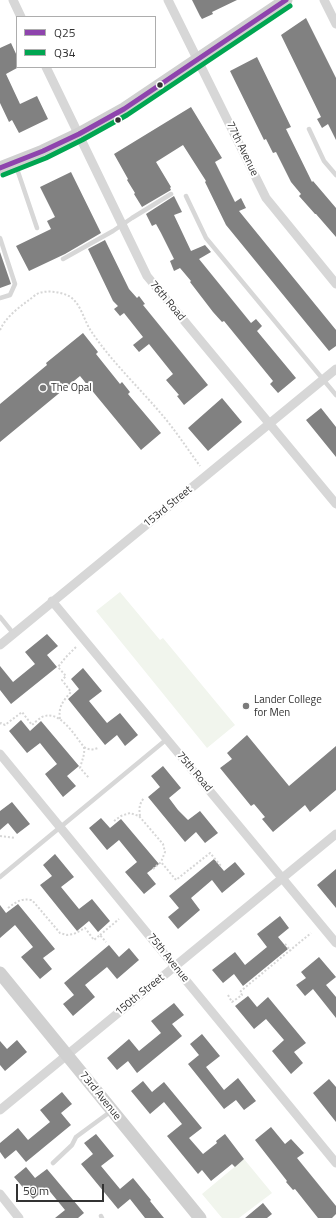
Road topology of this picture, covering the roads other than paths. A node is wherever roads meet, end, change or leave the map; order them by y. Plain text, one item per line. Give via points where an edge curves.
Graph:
1 (13, 0) edge
2 (168, 0) edge
3 (286, 0) edge
4 (324, 0) edge
5 (21, 16) edge
6 (336, 24) edge
7 (198, 60) junction
8 (46, 68) edge
9 (309, 129) dead end
10 (79, 134) junction
11 (15, 163) junction
12 (0, 168) edge
13 (336, 175) edge
14 (171, 194) dead end
15 (186, 196) dead end
16 (122, 225) junction
17 (37, 228) dead end
18 (0, 238) edge
19 (64, 259) dead end
20 (336, 284) edge
21 (0, 298) edge
22 (336, 369) edge
23 (323, 380) junction
24 (336, 395) edge
25 (270, 423) junction
26 (336, 504) edge
27 (52, 601) junction
28 (0, 617) edge
29 (13, 633) junction
30 (0, 644) edge
31 (167, 739) junction
32 (0, 754) edge
33 (60, 827) junction
34 (336, 834) edge
35 (0, 877) edge
36 (282, 878) junction
37 (336, 943) edge
38 (174, 966) junction
39 (0, 973) edge
40 (67, 1055) junction
41 (0, 1110) edge
42 (112, 1110) junction
43 (52, 1163) dead end
44 (336, 1163) edge
45 (0, 1194) edge
46 (19, 1218) edge
47 (200, 1218) edge

1 - 5 street
2 - 7 street, 77th Avenue
3 - 7 main road
4 - 6 street
7 - 10 main road via 124,109
7 - 20 street, 77th Avenue via 266,198
8 - 10 street, 76th Road
9 - 13 lane via 324,161
10 - 11 main road
10 - 16 street, 76th Road
11 - 12 main road
11 - 17 lane
14 - 16 lane
15 - 23 lane via 206,238
16 - 19 lane
16 - 25 street, 76th Road via 146,276
18 - 21 lane via 15,284 10,294
22 - 23 street, 153rd Street
23 - 24 lane
23 - 25 street, 153rd Street
25 - 26 street, 76th Road
25 - 27 street, 153rd Street
27 - 29 street, 153rd Street
27 - 31 street, 75th Road
28 - 29 lane
29 - 30 street, 153rd Street
31 - 33 lane
31 - 36 street, 75th Road
32 - 33 street, 75th Avenue
33 - 35 lane
33 - 38 street, 75th Avenue
34 - 36 street, 150th Street
36 - 37 street, 75th Road
36 - 38 street, 150th Street
38 - 40 street, 150th Street
38 - 44 street, 75th Avenue
39 - 40 main road, 73rd Avenue
40 - 41 street, 150th Street
40 - 42 main road, 73rd Avenue
42 - 43 lane via 76,1137 72,1145
42 - 47 main road, 73rd Avenue
45 - 46 street

